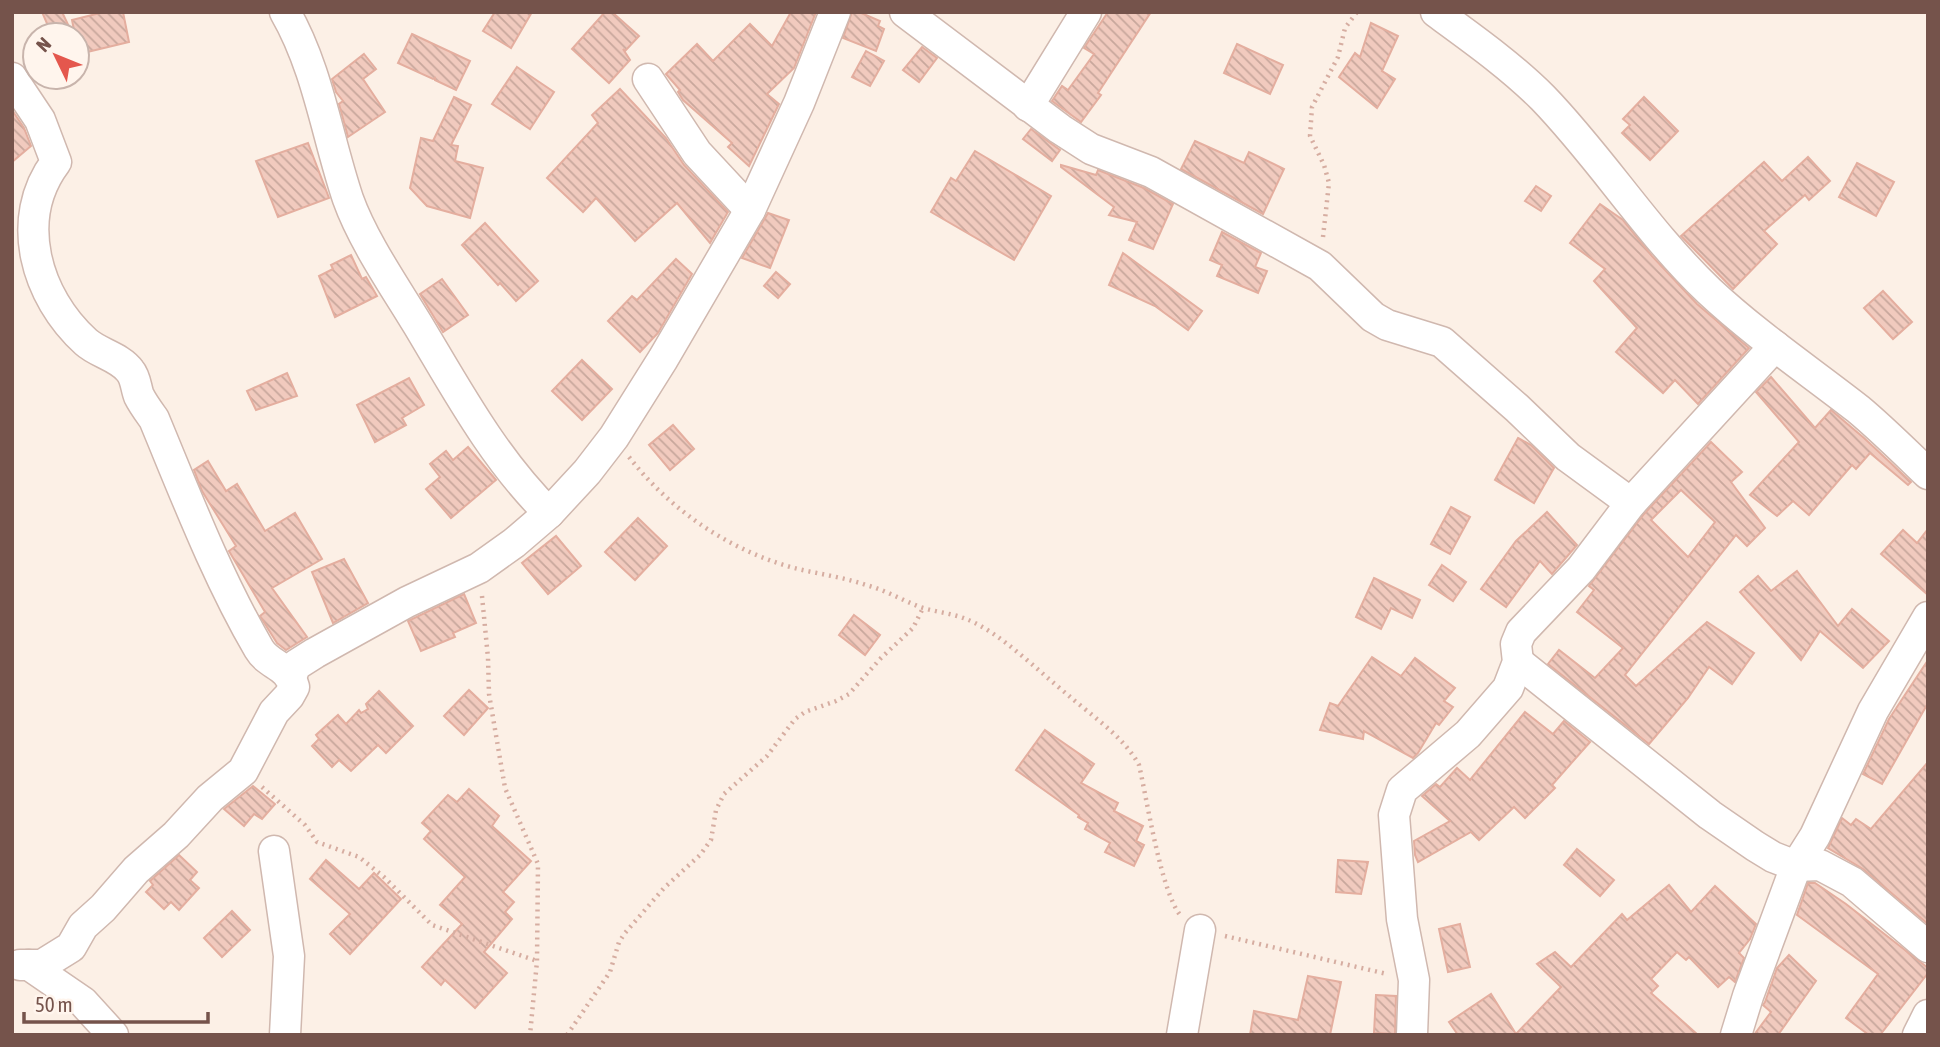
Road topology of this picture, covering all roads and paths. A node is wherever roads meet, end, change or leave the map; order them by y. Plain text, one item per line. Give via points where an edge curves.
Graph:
1 (285, 12) edge
2 (835, 12) edge
3 (905, 12) edge
4 (1086, 12) edge
5 (1357, 12) edge
6 (1436, 12) edge
7 (12, 78) edge
8 (648, 79) dead end
9 (1028, 106) junction
10 (750, 210) junction
11 (1320, 266) junction
12 (1775, 346) junction
13 (614, 437) junction
14 (1928, 474) edge
15 (1631, 503) junction
16 (549, 513) junction
17 (479, 568) junction
18 (923, 608) junction
19 (1928, 617) edge
20 (1518, 662) junction
21 (291, 676) junction
22 (243, 771) junction
23 (274, 851) dead end
24 (1796, 866) junction
25 (1200, 930) junction
26 (1928, 947) edge
27 (537, 961) junction
28 (21, 965) edge
29 (1414, 980) junction
30 (1928, 1015) edge
31 (113, 1035) edge
32 (285, 1035) edge
33 (530, 1035) edge
34 (567, 1035) edge
35 (1182, 1035) edge
36 (1412, 1035) edge
37 (1736, 1035) edge
38 (1918, 1035) edge

1 - 16 street via 311,70 350,202 384,270 489,441
2 - 10 street
3 - 9 street
4 - 9 street
5 - 11 path via 1345,28 1338,57 1318,93 1310,120 1311,136 1329,183
6 - 12 street via 1542,98 1653,233 1709,291
7 - 21 street via 40,120 56,162 46,175 35,222 35,249 44,288 66,323 132,373 231,597 261,653
8 - 10 street via 697,153
9 - 11 street via 1091,149 1151,172
10 - 13 street
11 - 15 street via 1373,317 1442,342 1568,457
12 - 14 street via 1860,411
12 - 15 street
13 - 16 street
13 - 18 path via 634,463 699,525 743,550 867,585
15 - 20 street via 1581,569 1521,632 1516,644
16 - 17 street
17 - 21 street via 315,653 296,665
17 - 27 path via 489,694 505,788 538,864
18 - 25 path via 986,628 1133,754 1173,907
18 - 34 path via 913,628 849,694 795,719 767,756 724,794 711,840 625,933 610,972
19 - 24 street via 1873,711 1815,836
20 - 24 street via 1710,815 1773,857
20 - 29 street via 1508,688 1468,734 1402,790 1394,815 1402,919
21 - 22 street via 294,687 274,712
22 - 27 path via 305,825 317,842 359,857 432,925
22 - 28 street via 136,870 83,926 71,947 42,965
23 - 32 street via 289,956
24 - 26 street via 1820,865 1839,873
24 - 37 street
25 - 29 path
25 - 35 street
27 - 33 path
28 - 31 street via 83,1002
29 - 36 street
30 - 38 street

